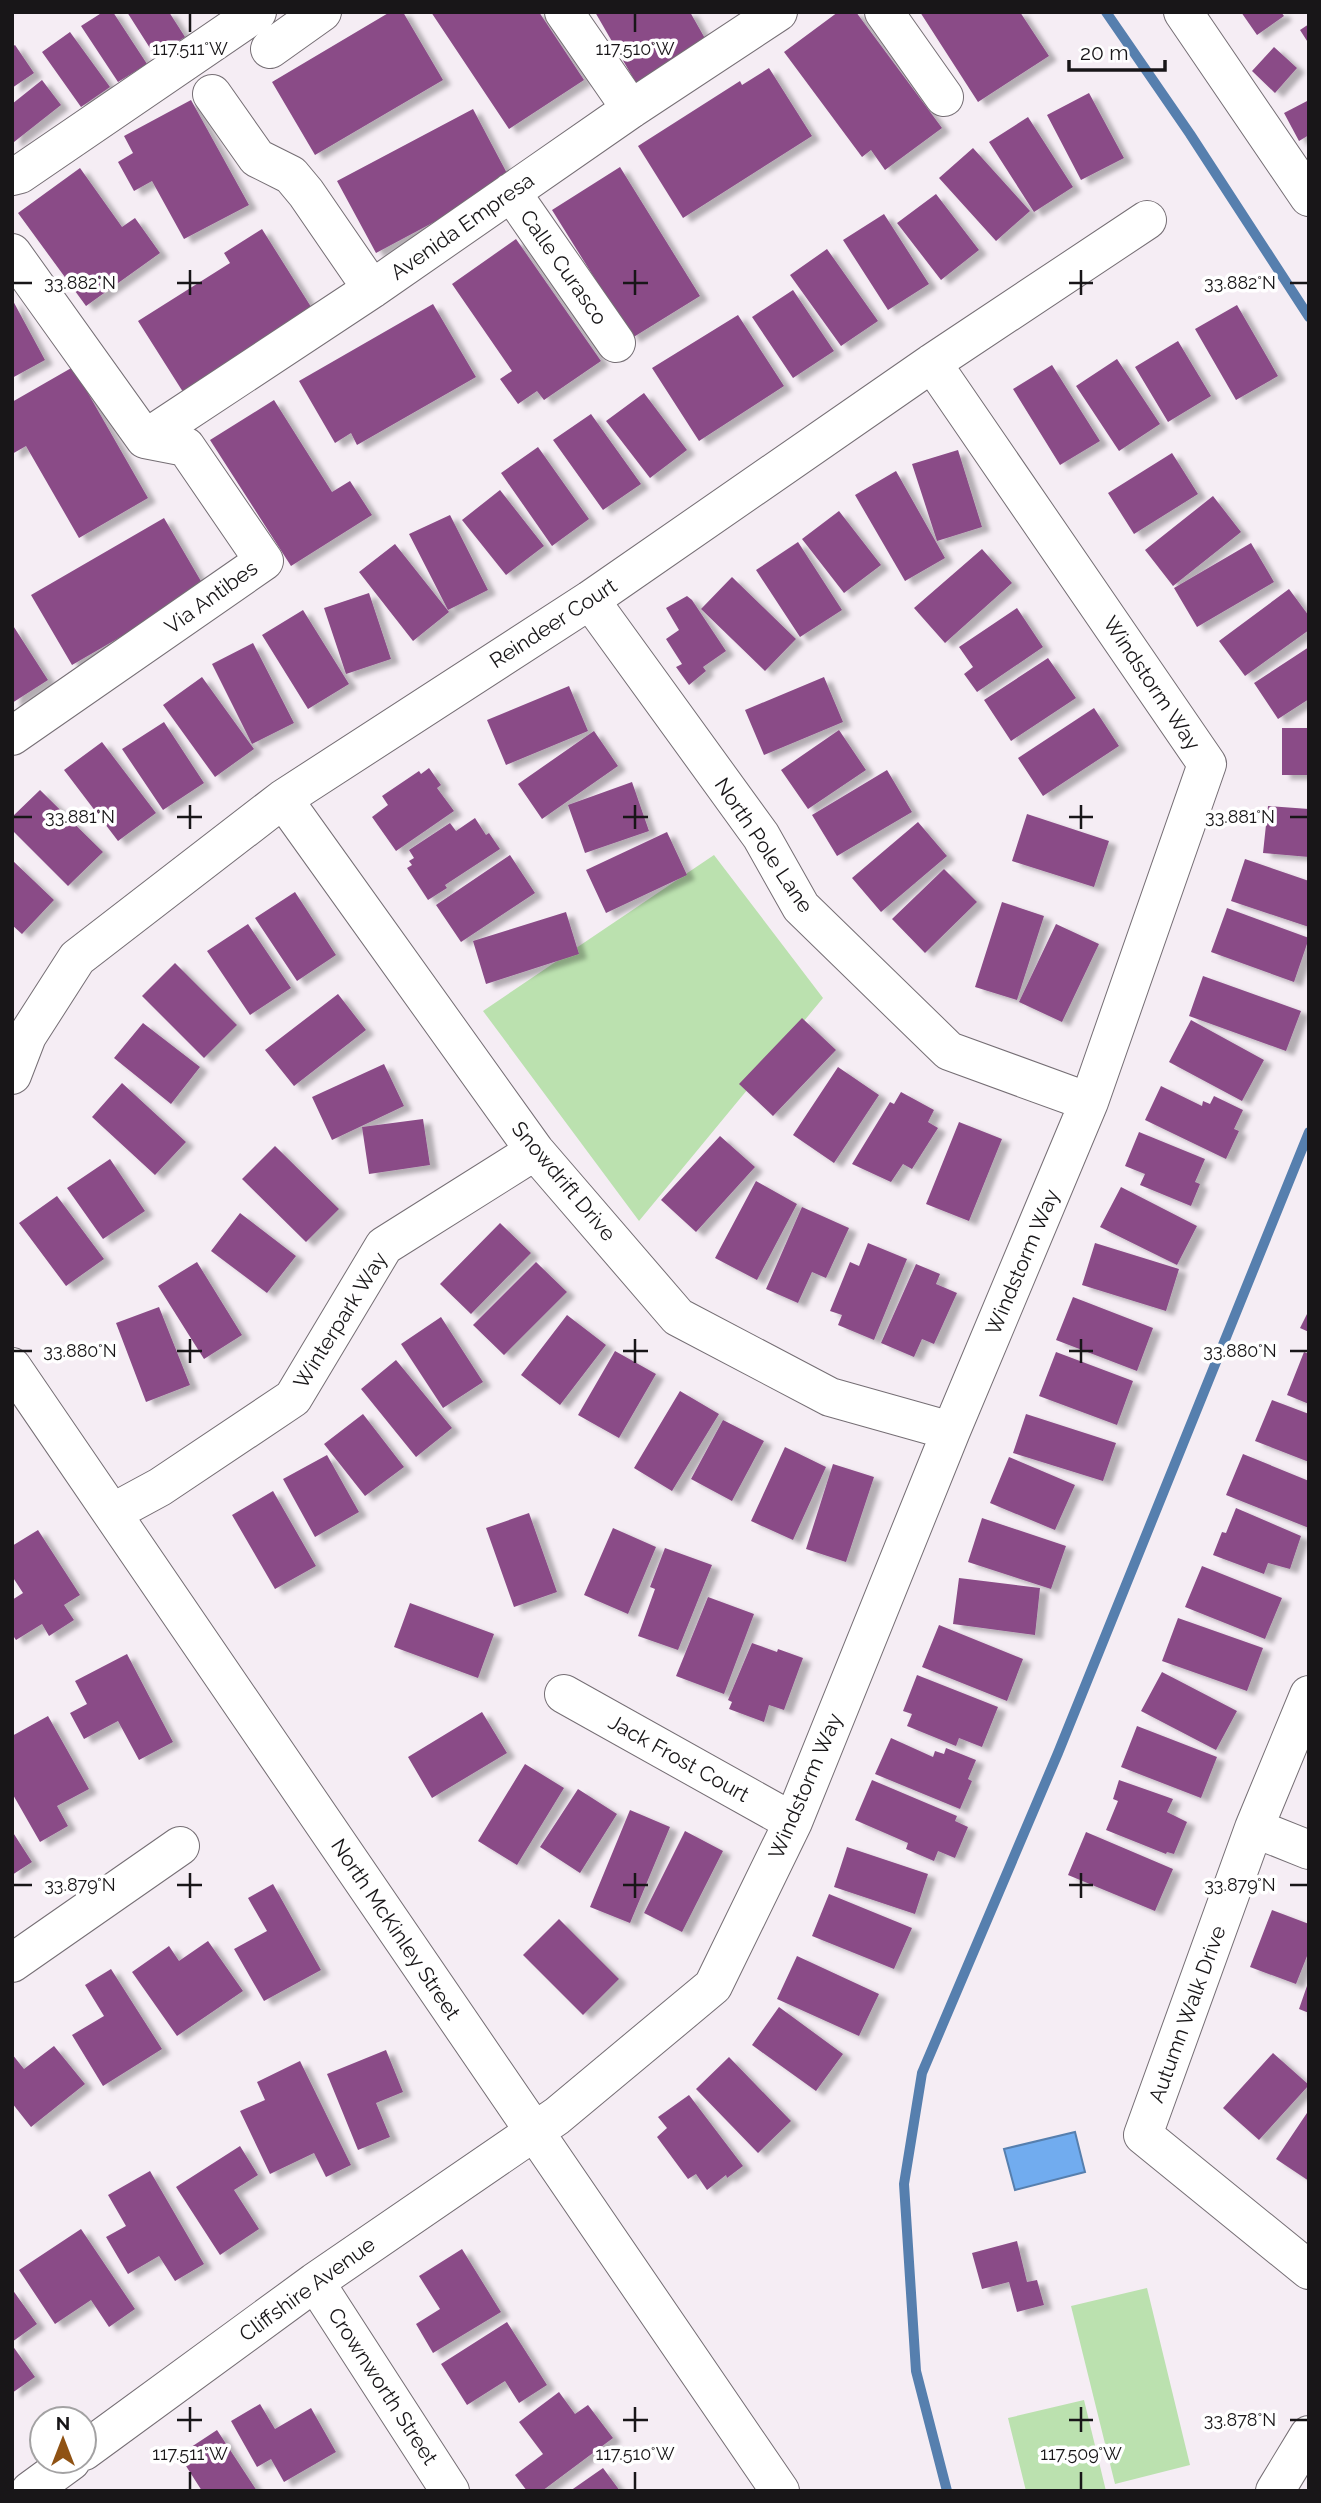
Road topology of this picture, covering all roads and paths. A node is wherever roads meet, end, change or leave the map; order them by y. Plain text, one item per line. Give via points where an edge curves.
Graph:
1 (257, 12) edge
2 (322, 12) edge
3 (564, 12) edge
4 (778, 12) edge
5 (884, 12) edge
6 (1183, 12) edge
7 (270, 49) dead end
8 (212, 94) dead end
9 (944, 97) dead end
10 (631, 109) junction
11 (12, 176) edge
12 (511, 192) junction
13 (1309, 197) edge
14 (1147, 220) dead end
15 (12, 253) edge
16 (372, 289) junction
17 (616, 343) dead end
18 (933, 363) junction
19 (145, 439) junction
20 (590, 600) junction
21 (12, 736) edge
22 (283, 799) junction
23 (12, 1075) edge
24 (1089, 1102) junction
25 (535, 1151) junction
26 (12, 1367) edge
27 (951, 1431) junction
28 (112, 1513) junction
29 (564, 1693) dead end
30 (1309, 1695) edge
31 (793, 1822) junction
32 (1254, 1828) junction
33 (180, 1846) dead end
34 (1309, 1850) edge
35 (12, 1963) edge
36 (534, 2130) junction
37 (1309, 2270) edge
38 (315, 2282) junction
39 (1309, 2435) edge
40 (98, 2441) edge
41 (52, 2475) edge
42 (30, 2491) edge
43 (450, 2491) edge
44 (780, 2491) edge
45 (1275, 2491) edge

1 - 11 street
2 - 7 street
3 - 10 street
4 - 10 street, Avenida Empresa
5 - 9 street
6 - 13 street
8 - 16 street via 257,158 291,175 306,193
10 - 12 street, Avenida Empresa
12 - 16 street, Avenida Empresa
12 - 17 street, Calle Curasco
14 - 18 street, Reindeer Court
15 - 19 street
16 - 19 street, Avenida Empresa
18 - 20 street, Reindeer Court
18 - 24 street, Windstorm Way via 1207,764
19 - 21 street, Via Antibes via 186,447 264,561
20 - 22 street, Reindeer Court
20 - 24 street, North Pole Lane via 761,836 802,907 949,1051
22 - 23 street, Reindeer Court via 78,958 27,1037
22 - 25 street, Snowdrift Drive
24 - 27 street, Windstorm Way
25 - 27 street, Snowdrift Drive via 678,1317 830,1397
25 - 28 street, Winterpark Way via 384,1246 293,1398 160,1487
26 - 28 street, North McKinley Street
27 - 31 street, Windstorm Way
28 - 36 street, North McKinley Street
29 - 31 street, Jack Frost Court
30 - 32 street, Autumn Walk Drive
31 - 36 street, Windstorm Way via 713,1986 557,2116
32 - 34 street
32 - 37 street, Autumn Walk Drive via 1143,2135
33 - 35 street
36 - 38 street, Cliffshire Avenue
36 - 44 street, North McKinley Street
38 - 40 street, Cliffshire Avenue
38 - 43 street, Crownworth Street
39 - 45 street
41 - 42 street

